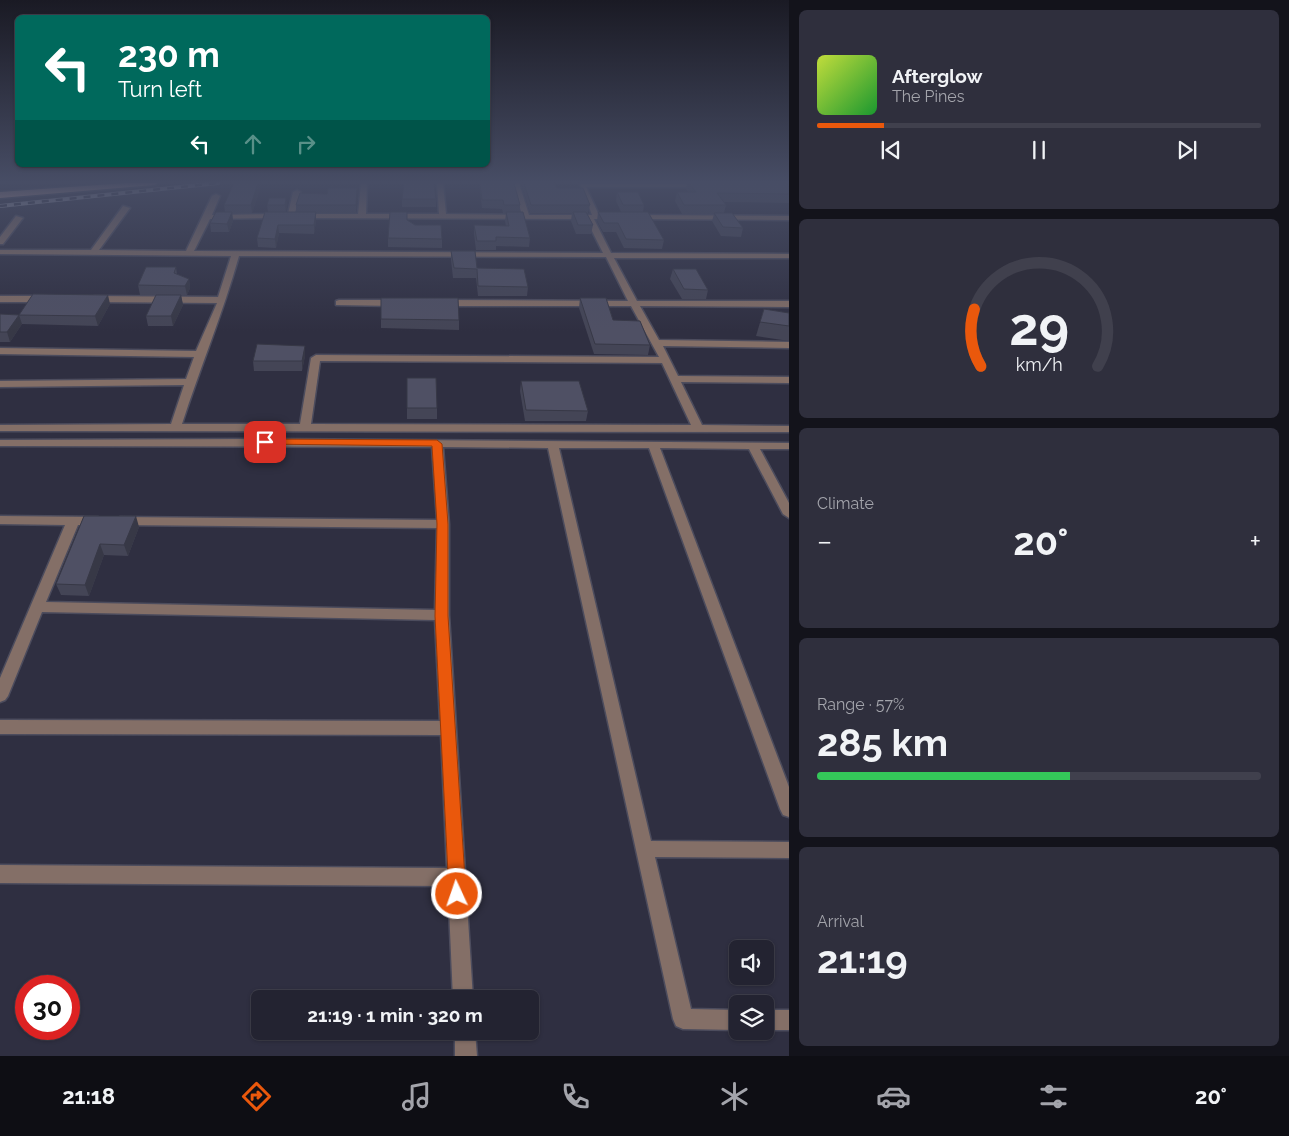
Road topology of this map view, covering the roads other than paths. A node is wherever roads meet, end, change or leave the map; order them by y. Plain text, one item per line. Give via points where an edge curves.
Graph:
1 (108, 232) edge
2 (199, 232) edge
3 (599, 232) edge
4 (0, 252) edge
5 (94, 252) junction
6 (190, 253) junction
7 (235, 254) junction
8 (609, 256) junction
9 (789, 256) edge
10 (0, 299) edge
11 (58, 299) edge
12 (87, 299) edge
13 (222, 300) junction
14 (339, 303) dead end
15 (408, 303) edge
16 (427, 303) edge
17 (634, 304) junction
18 (789, 304) edge
19 (657, 344) junction
20 (789, 345) edge
21 (0, 351) edge
22 (200, 354) junction
23 (666, 360) junction
24 (674, 379) junction
25 (789, 380) edge
26 (192, 382) junction
27 (0, 384) edge
28 (175, 427) junction
29 (305, 427) junction
30 (0, 428) edge
31 (498, 428) junction
32 (698, 429) junction
33 (789, 429) edge
34 (0, 443) edge
35 (437, 444) junction
36 (500, 444) junction
37 (653, 444) junction
38 (553, 445) junction
39 (753, 446) junction
40 (789, 446) edge
41 (789, 514) edge
42 (0, 520) edge
43 (73, 521) junction
44 (443, 524) junction
45 (37, 607) junction
46 (442, 616) junction
47 (0, 696) edge
48 (0, 727) edge
49 (448, 728) junction
50 (789, 808) edge
51 (645, 849) junction
52 (789, 850) edge
53 (0, 874) edge
54 (456, 877) junction
55 (462, 990) edge
56 (729, 1020) edge
57 (774, 1020) edge
58 (789, 1020) edge
59 (465, 1040) edge
60 (466, 1056) edge

1 - 5 street
2 - 6 street
3 - 8 street
4 - 5 street
5 - 6 street
6 - 7 street
7 - 8 street
7 - 13 street
8 - 9 street
8 - 17 street
10 - 11 street
12 - 13 street
13 - 22 street
14 - 15 street
16 - 17 street
17 - 18 street
17 - 19 street
19 - 20 street
19 - 23 street
21 - 22 street
22 - 26 street
23 - 24 street
23 - 29 street via 316,358
24 - 25 street
24 - 32 street
26 - 27 street
26 - 28 street
28 - 29 street
28 - 30 street
29 - 31 street
31 - 32 street
31 - 36 street
32 - 33 street
34 - 35 street
35 - 36 street
35 - 44 street
36 - 38 street
37 - 38 street
37 - 39 street
37 - 50 street
38 - 51 street
39 - 40 street
39 - 41 street
42 - 43 street
43 - 44 street
43 - 45 street
44 - 46 street
45 - 46 street
45 - 47 street
46 - 49 street
48 - 49 street
49 - 54 street
51 - 52 street
51 - 56 street via 683,1019
53 - 54 street
54 - 55 street
57 - 58 street
59 - 60 street

